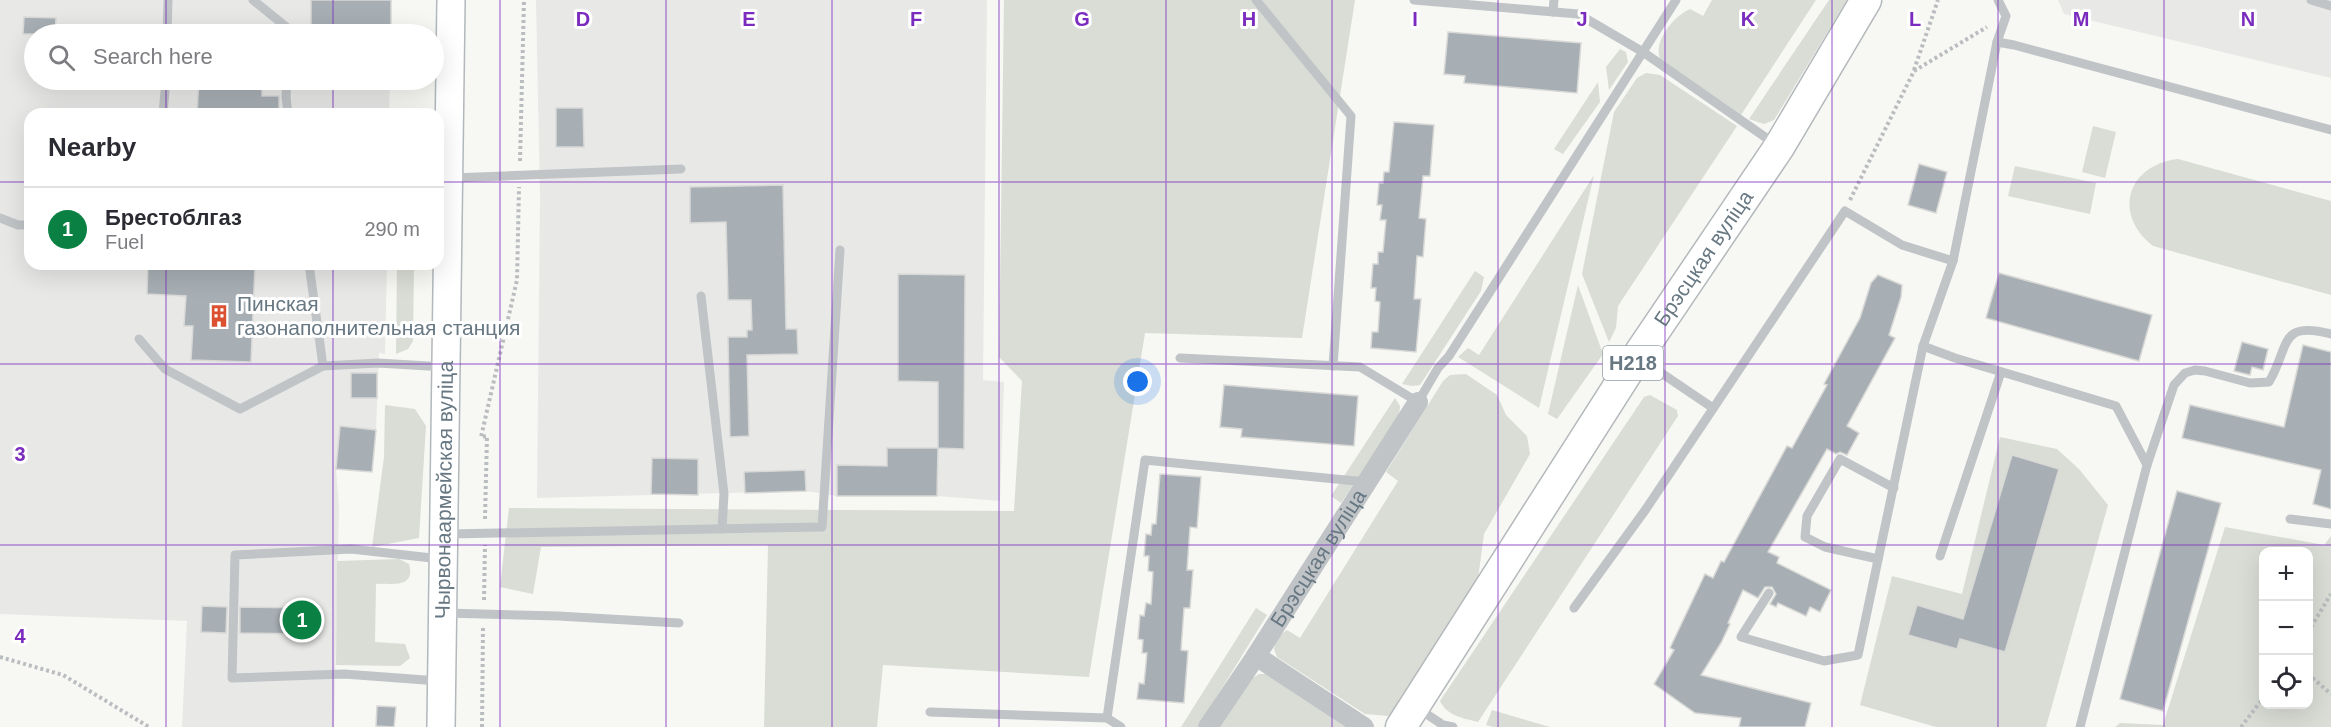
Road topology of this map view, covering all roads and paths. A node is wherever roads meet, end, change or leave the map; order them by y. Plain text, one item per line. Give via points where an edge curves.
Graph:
1 (168, 0) edge
2 (254, 0) edge
3 (451, 0) edge
4 (524, 0) edge
5 (1256, 0) edge
6 (1414, 0) edge
7 (1554, 0) edge
8 (1676, 0) edge
9 (1866, 0) edge
10 (1938, 0) edge
11 (1998, 0) edge
12 (2311, 0) edge
13 (2331, 6) edge
14 (1553, 12) junction
15 (2006, 16) junction
16 (167, 24) edge
17 (283, 24) edge
18 (1997, 42) junction
19 (1643, 52) junction
20 (1914, 71) junction
21 (165, 90) edge
22 (286, 90) edge
23 (164, 108) edge
24 (287, 108) edge
25 (2331, 130) edge
26 (1779, 147) junction
27 (681, 169) dead end
28 (520, 175) junction
29 (450, 178) junction
30 (1845, 211) junction
31 (0, 218) edge
32 (24, 225) edge
33 (840, 250) dead end
34 (1953, 261) junction
35 (310, 270) edge
36 (701, 296) dead end
37 (2331, 334) edge
38 (139, 339) dead end
39 (1923, 346) junction
40 (1637, 357) junction
41 (1180, 358) dead end
42 (323, 366) junction
43 (1333, 366) junction
44 (447, 367) junction
45 (2001, 372) junction
46 (1418, 402) junction
47 (1713, 408) junction
48 (2147, 465) junction
49 (1365, 482) junction
50 (1894, 488) junction
51 (2290, 519) dead end
52 (2331, 524) edge
53 (722, 529) junction
54 (485, 532) junction
55 (444, 547) junction
56 (1940, 556) dead end
57 (1878, 559) junction
58 (1769, 593) dead end
59 (2331, 594) edge
60 (1574, 608) dead end
61 (444, 613) junction
62 (483, 614) junction
63 (679, 623) dead end
64 (2313, 624) edge
65 (1256, 656) junction
66 (0, 657) edge
67 (2313, 678) edge
68 (443, 682) junction
69 (2331, 694) edge
70 (2259, 704) edge
71 (930, 712) dead end
72 (1408, 717) edge
73 (1107, 718) junction
74 (149, 727) edge
75 (441, 727) edge
76 (482, 727) edge
77 (1121, 727) edge
78 (1208, 727) edge
79 (1364, 727) edge
80 (1453, 727) edge
81 (2080, 727) edge
82 (2241, 727) edge

1 - 16 lane
2 - 17 lane
3 - 29 street, Чырвонаармейская вуліца
4 - 28 path
5 - 43 lane via 1351,116
6 - 14 lane
7 - 14 lane
8 - 19 lane
9 - 26 main road, Брэсцкая вуліца / Н218
10 - 20 path
11 - 15 lane
12 - 13 lane
14 - 19 lane via 1578,14
15 - 18 lane
15 - 20 path
18 - 25 lane
18 - 34 lane
19 - 26 lane
19 - 46 lane
20 - 30 path
21 - 23 lane
22 - 24 lane
26 - 40 main road, Брэсцкая вуліца / Н218
27 - 28 lane
28 - 29 lane
28 - 54 path via 517,280 481,437 487,436
29 - 44 street, Чырвонаармейская вуліца
30 - 34 lane via 1902,245
30 - 47 lane
31 - 32 lane
33 - 53 lane via 822,527
34 - 39 lane
35 - 42 lane
36 - 53 lane via 724,494
37 - 48 lane via 2312,329 2297,331 2285,343 2269,382 2250,383 2205,371 2185,373 2174,385
38 - 42 lane via 165,369 240,410
39 - 45 lane
39 - 50 lane
40 - 47 lane
40 - 72 main road, Брэсцкая вуліца / Н218
41 - 43 lane
42 - 44 lane via 378,363
43 - 46 lane via 1360,367
44 - 55 street, Чырвонаармейская вуліца
45 - 48 lane via 2116,406
45 - 56 lane
46 - 49 street, Брэсцкая вуліца
47 - 60 lane
48 - 81 lane
49 - 65 street, Брэсцкая вуліца
49 - 73 lane via 1145,460
50 - 57 lane
50 - 57 lane via 1840,459 1807,516 1805,537 1825,548
51 - 52 lane
53 - 54 lane
54 - 55 lane
54 - 62 path
55 - 61 street, Чырвонаармейская вуліца
55 - 68 lane via 234,555 232,678 336,674
57 - 58 lane via 1858,654 1824,661 1741,637
59 - 64 path
61 - 62 lane
61 - 68 street, Чырвонаармейская вуліца
62 - 63 lane
62 - 76 path
65 - 78 street, Брэсцкая вуліца
65 - 79 street
66 - 74 path via 63,675
67 - 69 path
68 - 75 street, Чырвонаармейская вуліца
70 - 82 path
71 - 73 lane
72 - 80 lane
73 - 77 lane

